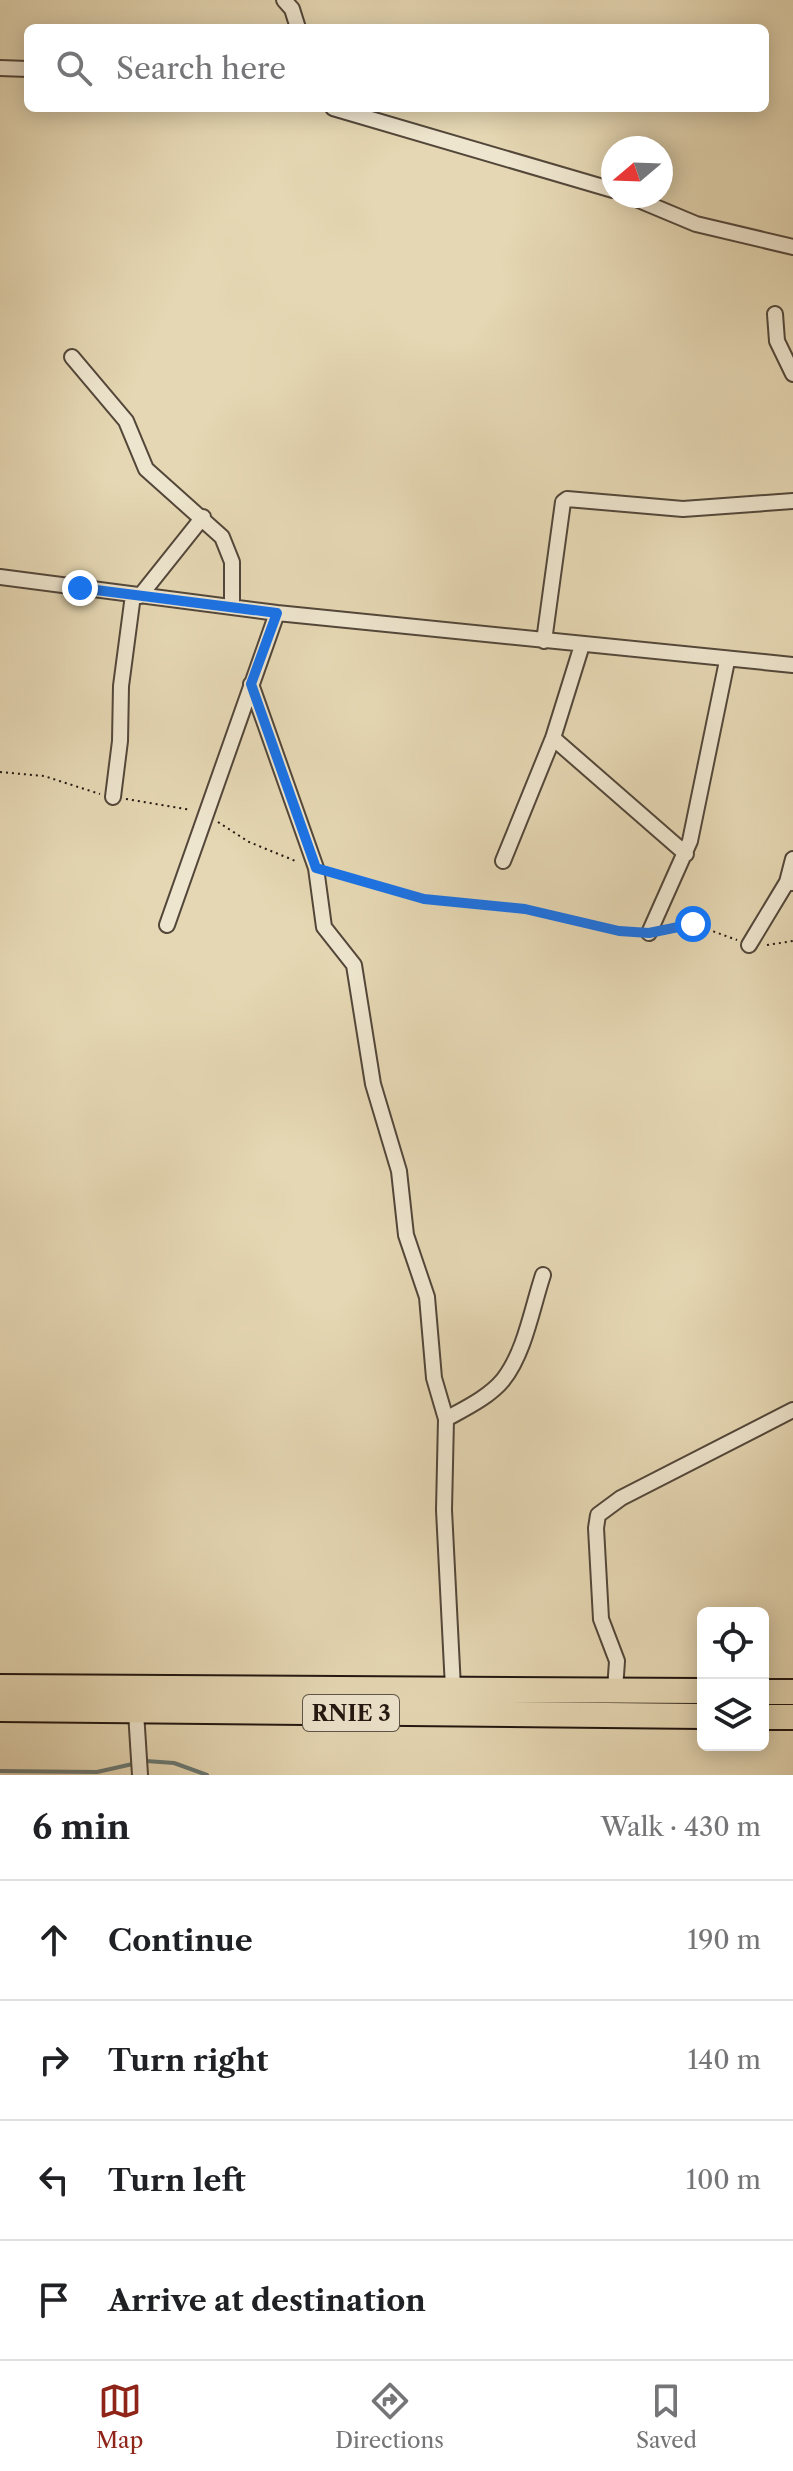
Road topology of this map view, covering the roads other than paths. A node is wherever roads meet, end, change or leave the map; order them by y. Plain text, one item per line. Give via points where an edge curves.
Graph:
1 (284, 0) edge
2 (297, 24) edge
3 (0, 68) edge
4 (24, 69) edge
5 (347, 112) edge
6 (601, 186) edge
7 (658, 208) edge
8 (793, 247) edge
9 (775, 314) dead end
10 (788, 353) edge
11 (72, 357) dead end
12 (793, 374) edge
13 (793, 501) edge
14 (203, 517) junction
15 (0, 577) edge
16 (137, 595) junction
17 (232, 607) junction
18 (277, 613) junction
19 (544, 641) junction
20 (582, 645) junction
21 (727, 661) junction
22 (793, 665) edge
23 (251, 684) junction
24 (553, 738) junction
25 (113, 797) road end
26 (686, 854) junction
27 (793, 859) edge
28 (503, 861) dead end
29 (790, 882) edge
30 (167, 925) dead end
31 (649, 933) road end
32 (749, 945) road end
33 (543, 1275) dead end
34 (793, 1410) edge
35 (446, 1419) junction
36 (0, 1687) edge
37 (453, 1688) junction
38 (615, 1690) junction
39 (697, 1691) edge
40 (769, 1692) edge
41 (793, 1692) edge
42 (0, 1709) edge
43 (136, 1712) junction
44 (697, 1716) edge
45 (769, 1717) edge
46 (793, 1717) edge
47 (140, 1775) edge

1 - 2 street
3 - 4 street
5 - 6 street
7 - 8 street via 696,224
9 - 10 street via 774,328
10 - 12 street
11 - 14 street via 126,421 146,469
13 - 19 street via 683,509 567,499
14 - 16 street
14 - 17 street via 229,548
15 - 16 street
16 - 17 street
16 - 25 street via 121,686
17 - 18 street
18 - 19 street
18 - 23 street
19 - 20 street
20 - 21 street
20 - 24 street
21 - 22 street
21 - 26 street
23 - 30 street
23 - 35 street via 316,868 324,927 354,965 373,1084 399,1171 406,1235 427,1297 434,1378
24 - 26 street
24 - 28 street
26 - 31 street
27 - 29 street
29 - 32 street
33 - 35 street via 503,1380
34 - 38 street via 621,1498 598,1515 601,1619 617,1661
35 - 37 street via 444,1510
36 - 37 highway, RNIE 3
37 - 38 highway, RNIE 3
38 - 39 highway, RNIE 3
40 - 41 highway
42 - 43 highway, RNIE 3
43 - 44 highway, RNIE 3
43 - 47 street
45 - 46 highway

